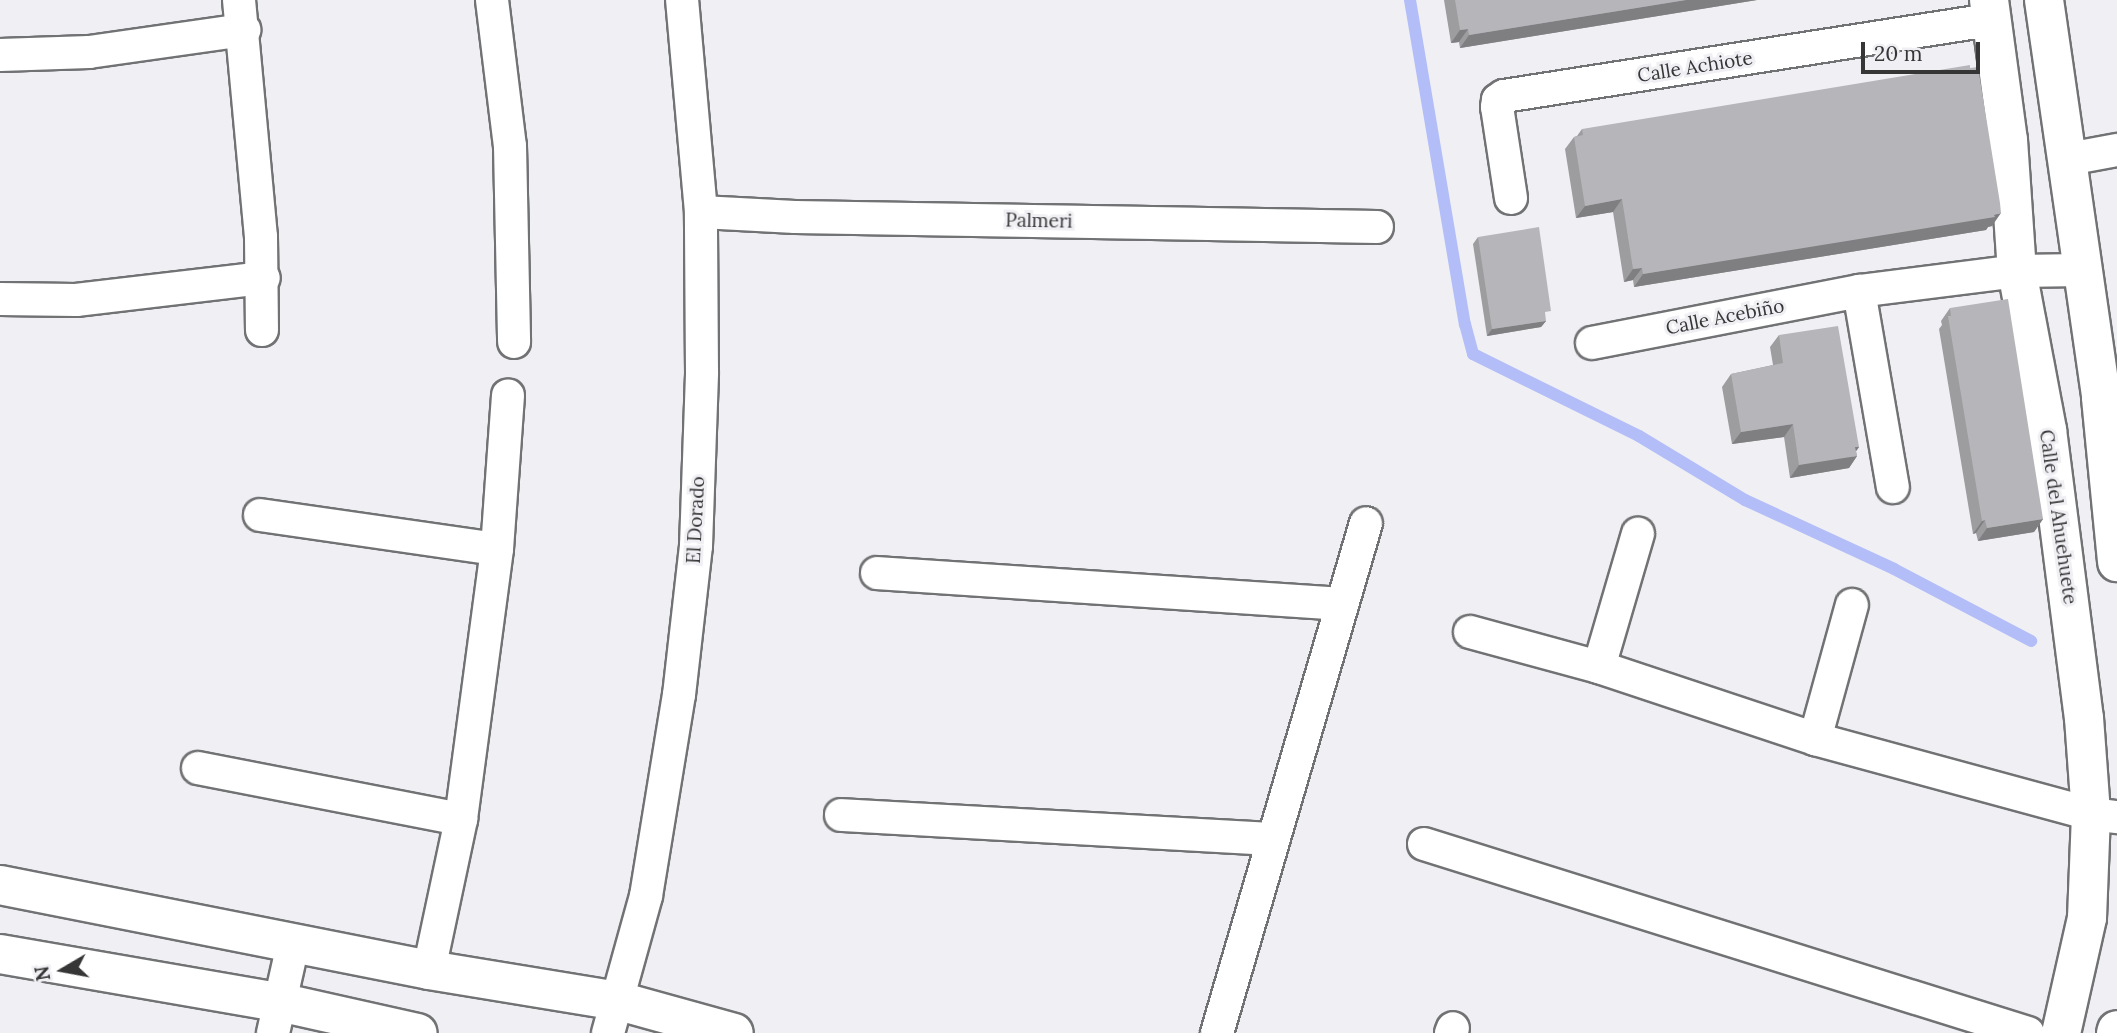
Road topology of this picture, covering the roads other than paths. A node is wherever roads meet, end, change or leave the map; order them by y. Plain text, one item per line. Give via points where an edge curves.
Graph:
1 (492, 0) edge
2 (682, 0) edge
3 (2044, 0) edge
4 (1991, 10) edge
5 (242, 15) edge
6 (0, 55) edge
7 (2117, 150) edge
8 (2068, 159) junction
9 (1511, 198) dead end
10 (701, 212) junction
11 (1377, 227) dead end
12 (2082, 270) junction
13 (2017, 271) junction
14 (264, 278) junction
15 (1859, 291) junction
16 (0, 299) edge
17 (262, 330) dead end
18 (514, 342) dead end
19 (1592, 343) dead end
20 (508, 395) dead end
21 (2109, 397) edge
22 (1893, 487) dead end
23 (260, 515) dead end
24 (1366, 523) dead end
25 (1638, 534) dead end
26 (497, 549) junction
27 (2117, 557) edge
28 (877, 573) dead end
29 (1342, 604) junction
30 (1852, 605) dead end
31 (1470, 632) dead end
32 (1599, 667) junction
33 (1815, 739) junction
34 (198, 768) dead end
35 (841, 815) dead end
36 (2104, 816) edge
37 (461, 819) junction
38 (1273, 839) junction
39 (1424, 844) dead end
40 (0, 886) edge
41 (293, 944) junction
42 (0, 954) edge
43 (429, 970) junction
44 (614, 1017) edge
45 (276, 1018) edge
46 (418, 1033) edge
47 (734, 1033) edge
48 (1217, 1033) edge
49 (2028, 1033) edge
50 (2061, 1033) edge

1 - 18 street via 510,146
2 - 10 street, El Dorado
3 - 8 street
4 - 9 street, Calle Achiote via 1504,96 1497,107
4 - 13 street, Calle del Ahuehuete via 2008,141
5 - 6 street via 89,52
5 - 14 street
7 - 8 street
8 - 12 street
10 - 11 street, Palmeri
10 - 44 street, El Dorado via 696,546 679,695 646,896
12 - 13 street, Calle Acebiño
12 - 21 street
13 - 15 street, Calle Acebiño
13 - 36 street, Calle del Ahuehuete via 2046,430
14 - 16 street via 76,300
14 - 17 street
15 - 19 street, Calle Acebiño
15 - 22 street
20 - 26 street
21 - 27 street
23 - 26 street
24 - 29 street
25 - 32 street
26 - 37 street
28 - 29 street
29 - 38 street
30 - 33 street
31 - 32 street
32 - 33 street
33 - 36 street
34 - 37 street
35 - 38 street
36 - 50 street, Calle del Ahuehuete
37 - 43 street
38 - 48 street
39 - 49 street
40 - 41 street
41 - 43 street
41 - 45 street
42 - 45 street
43 - 44 street
44 - 47 street
45 - 46 street

